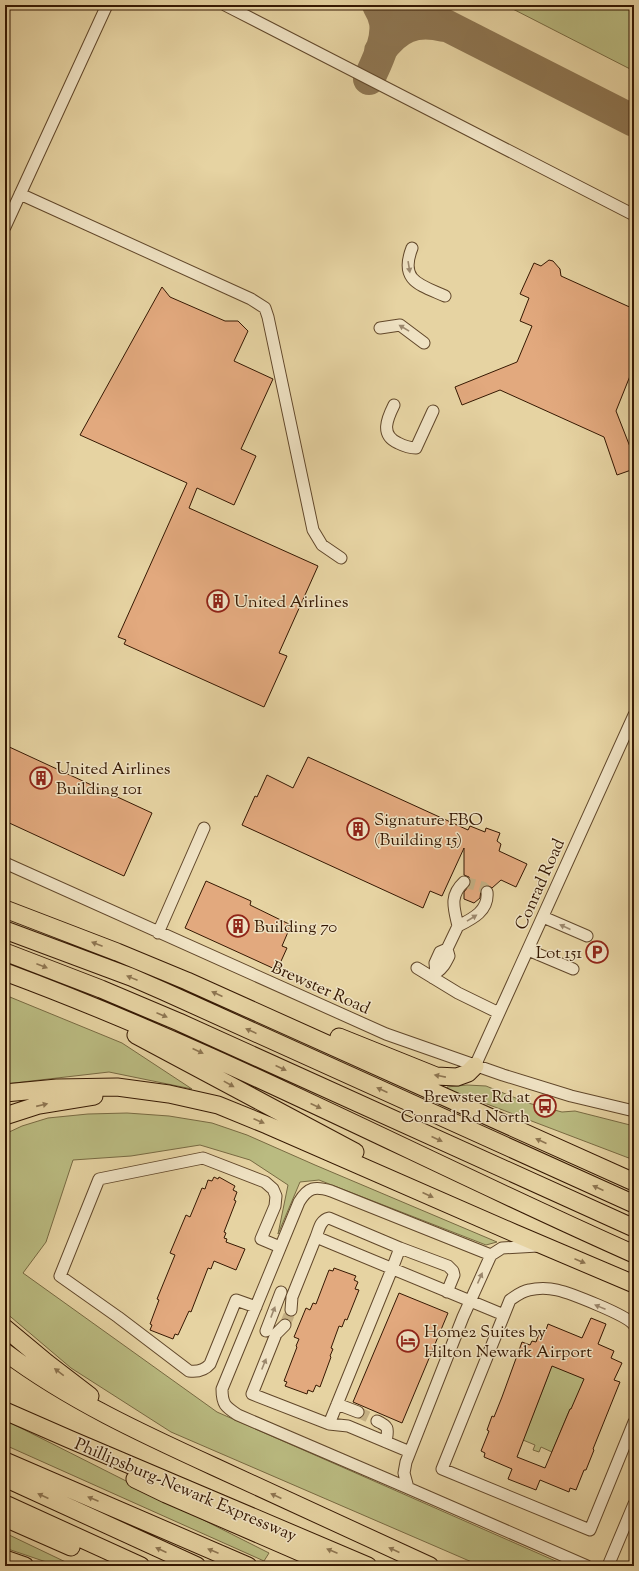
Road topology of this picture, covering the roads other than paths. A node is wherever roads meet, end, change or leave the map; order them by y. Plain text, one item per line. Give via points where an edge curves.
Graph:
1 (108, 5) edge
2 (226, 5) edge
3 (20, 194) junction
4 (634, 215) edge
5 (5, 226) edge
6 (412, 248) dead end
7 (445, 296) dead end
8 (380, 328) dead end
9 (424, 343) dead end
10 (394, 405) dead end
11 (433, 411) dead end
12 (341, 558) dead end
13 (634, 715) edge
14 (204, 828) dead end
15 (5, 863) edge
16 (464, 882) dead end
17 (487, 892) dead end
18 (5, 904) edge
19 (5, 909) edge
20 (543, 917) junction
21 (458, 926) junction
22 (5, 930) edge
23 (158, 933) junction
24 (76, 936) junction
25 (587, 936) dead end
26 (528, 950) junction
27 (5, 952) edge
28 (417, 968) dead end
29 (572, 969) dead end
30 (5, 972) edge
31 (434, 975) junction
32 (46, 987) junction
33 (500, 1013) junction
34 (265, 1016) junction
35 (475, 1066) junction
36 (5, 1093) edge
37 (182, 1096) junction
38 (634, 1111) edge
39 (5, 1116) edge
40 (577, 1157) junction
41 (440, 1165) junction
42 (634, 1169) edge
43 (392, 1180) junction
44 (634, 1182) edge
45 (634, 1204) edge
46 (634, 1228) edge
47 (316, 1237) junction
48 (634, 1241) edge
49 (544, 1246) junction
50 (280, 1247) junction
51 (400, 1248) junction
52 (634, 1254) edge
53 (491, 1255) junction
54 (392, 1269) junction
55 (634, 1284) edge
56 (264, 1286) junction
57 (281, 1292) junction
58 (447, 1292) junction
59 (292, 1296) junction
60 (470, 1301) junction
61 (256, 1307) junction
62 (291, 1310) tunnel mouth
63 (504, 1315) junction
64 (249, 1324) junction
65 (285, 1325) tunnel mouth
66 (634, 1325) edge
67 (5, 1328) edge
68 (271, 1332) junction
69 (5, 1352) edge
70 (337, 1404) junction
71 (5, 1411) edge
72 (358, 1412) tunnel mouth
73 (378, 1421) tunnel mouth
74 (634, 1422) edge
75 (329, 1424) junction
76 (160, 1442) junction
77 (386, 1442) junction
78 (410, 1452) junction
79 (5, 1461) edge
80 (5, 1478) edge
81 (408, 1488) junction
82 (166, 1494) junction
83 (5, 1504) edge
84 (634, 1504) edge
85 (5, 1518) edge
86 (5, 1559) edge
87 (25, 1566) edge
88 (121, 1566) edge
89 (141, 1566) edge
90 (197, 1566) edge
91 (248, 1566) edge
92 (309, 1566) edge
93 (332, 1566) edge
94 (368, 1566) edge
95 (430, 1566) edge
96 (587, 1566) edge
97 (608, 1566) edge

1 - 3 street
2 - 4 street
3 - 5 street
3 - 12 street via 251,299 265,308 313,530 322,545
6 -> 7 street via 407,267 411,276 418,284
9 -> 8 street via 400,324
10 - 11 street via 387,420 387,431 394,441 411,448 416,448
13 - 20 street, Conrad Road
14 - 23 street
15 - 23 street, Brewster Road
16 - 21 street via 456,892 454,900
21 -> 17 street via 482,911 486,904
18 - 24 highway
19 - 24 highway
25 -> 20 street
20 - 26 street, Conrad Road
21 - 31 street via 447,949 448,960
45 -> 22 highway via 124,974
23 - 35 street, Brewster Road via 373,1029
34 -> 24 highway
26 - 29 street
26 - 33 street, Conrad Road
27 -> 46 highway via 179,1022
28 - 31 street
30 - 32 highway
31 - 33 street via 462,995
32 -> 41 highway via 193,1048
32 -> 43 highway via 366,1158
33 - 35 street, Conrad Road
35 -> 34 highway via 468,1073 457,1077 436,1076 306,1024
40 -> 34 highway
35 - 38 street, Brewster Road via 571,1096
36 - 37 highway via 42,1088 103,1086
39 -> 37 highway via 39,1105 83,1097 140,1094
37 -> 43 highway via 232,1110
40 - 42 highway
40 - 44 highway
41 - 48 highway via 498,1181
41 - 52 highway
43 -> 49 highway
47 - 51 street via 322,1222 329,1218
47 - 54 street
47 - 59 street
49 - 53 street via 507,1248
49 -> 55 highway
50 - 53 street via 302,1197 310,1190 320,1188
50 - 56 street
50 - 61 street via 261,1239 275,1206 276,1196 273,1189 265,1182 203,1158 99,1179 60,1276 188,1371 201,1371 210,1364 236,1300
51 - 54 street
51 - 58 street via 452,1269 454,1274
60 -> 53 street
54 - 58 street
54 - 70 street
56 - 57 street
56 - 61 street
57 - 59 street
68 -> 57 street
58 - 60 street
59 - 62 street
60 - 63 street
60 - 78 street
61 - 64 street
66 -> 63 street via 619,1314 558,1290 538,1289 522,1292 510,1300
63 - 74 street via 442,1469 590,1530
64 - 68 street
64 - 81 street via 222,1389 222,1399 226,1408
65 - 68 street
76 -> 67 highway via 82,1390
75 -> 68 street via 252,1394
69 - 76 highway via 66,1392
70 - 72 street
70 - 75 street
71 - 82 highway
94 -> 71 highway, Phillipsburg-Newark Expressway
73 - 77 street via 388,1428
75 - 77 street via 348,1426
95 -> 76 highway
77 - 78 street
78 - 81 street via 404,1473
91 -> 79 highway
90 -> 80 highway
81 - 96 street
82 - 92 highway
82 - 93 highway
83 - 89 highway
84 - 97 street
85 - 88 highway via 72,1548
86 - 87 highway

